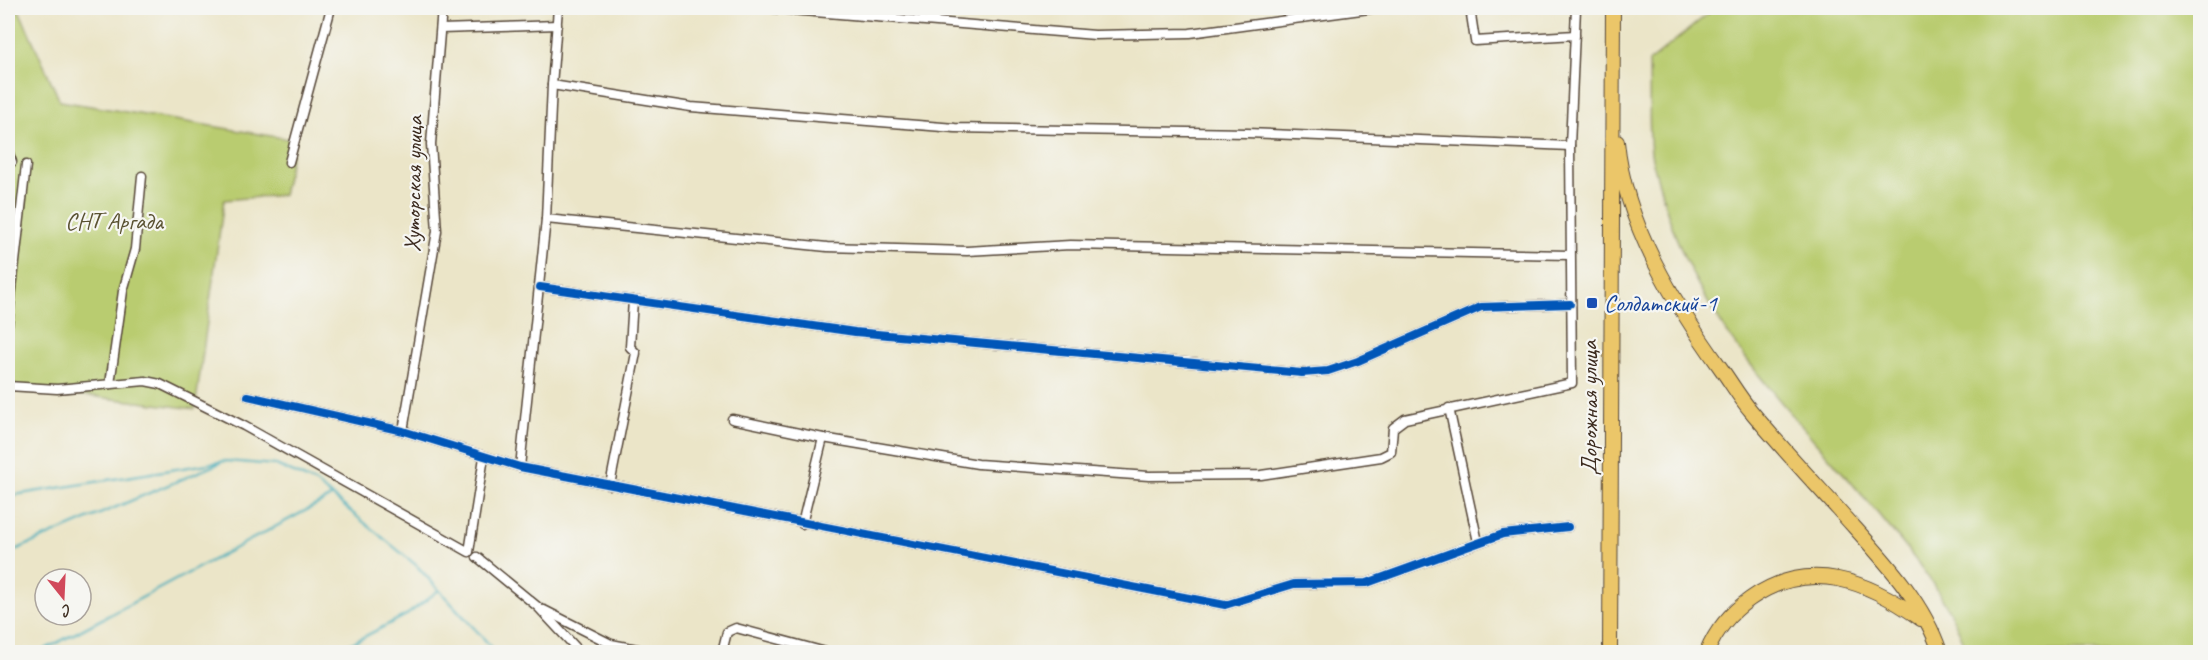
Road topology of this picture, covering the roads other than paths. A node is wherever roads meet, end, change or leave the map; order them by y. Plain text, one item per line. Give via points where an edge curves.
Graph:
1 (331, 8) edge
2 (442, 8) edge
3 (558, 8) edge
4 (765, 8) edge
5 (1376, 8) edge
6 (1470, 8) edge
7 (1576, 8) edge
8 (1613, 8) edge
9 (557, 25) junction
10 (441, 29) junction
11 (1575, 35) junction
12 (552, 85) junction
13 (1612, 87) junction
14 (1570, 146) junction
15 (8, 151) edge
16 (12, 162) dead end
17 (289, 162) dead end
18 (26, 165) dead end
19 (142, 176) dead end
20 (546, 219) junction
21 (1570, 255) junction
22 (540, 287) junction
23 (633, 300) junction
24 (1570, 304) junction
25 (8, 324) edge
26 (110, 384) junction
27 (8, 386) edge
28 (248, 396) dead end
29 (1449, 408) junction
30 (732, 419) dead end
31 (403, 431) junction
32 (824, 438) junction
33 (484, 457) junction
34 (520, 467) junction
35 (610, 484) junction
36 (802, 524) junction
37 (1568, 527) dead end
38 (1478, 542) junction
39 (477, 557) dead end
40 (1611, 593) junction
41 (538, 607) junction
42 (1928, 623) junction
43 (580, 652) edge
44 (653, 652) edge
45 (722, 652) edge
46 (826, 652) edge
47 (1610, 652) edge
48 (1616, 652) edge
49 (1707, 652) edge
50 (1940, 652) edge

1 - 17 street
2 - 10 street, Хуторская улица
3 - 9 street
4 - 5 street via 1095,35 1190,33
6 - 11 street via 1475,41
7 - 11 street
8 - 13 main road, Дорожная улица
9 - 10 street
9 - 12 street
10 - 31 street, Хуторская улица via 430,144 437,231
11 - 14 street
12 - 14 street via 691,106 955,128 1247,133
12 - 20 street
13 - 40 main road, Дорожная улица
13 - 42 main road via 1624,187 1656,264 1692,328 1749,410 1877,553
14 - 21 street
15 - 16 street
18 - 25 street
19 - 26 street via 135,249 123,291
20 - 21 street via 827,248 967,251 1070,245
20 - 22 street
21 - 24 street
22 - 23 street
22 - 34 street
23 - 24 street via 855,332 1302,373 1328,371 1358,361 1481,307
23 - 35 street via 630,347 636,353
24 - 29 street via 1572,383
26 - 27 street via 57,389
26 - 33 street via 160,384 244,426 469,552
28 - 31 street
29 - 32 street via 1397,423 1390,452 1381,457 1261,475 1149,476 978,465
29 - 38 street
30 - 32 street
31 - 33 street
32 - 36 street
33 - 34 street
34 - 35 street
35 - 36 street
36 - 38 street via 1225,605 1294,584 1367,583
37 - 38 street via 1503,534
39 - 41 street
40 - 47 main road
40 - 48 main road
41 - 43 street
41 - 44 street via 611,644
42 - 49 main road via 1877,590 1833,577 1813,576 1779,584 1752,598 1716,631
42 - 50 main road
45 - 46 street via 728,632 736,628

